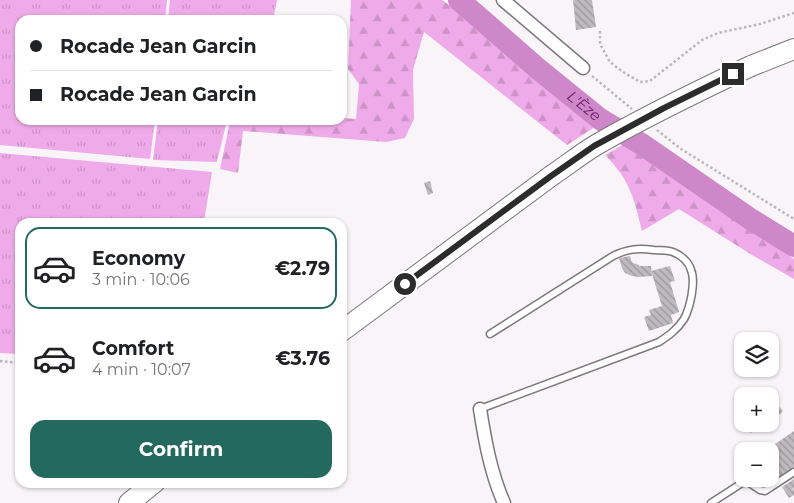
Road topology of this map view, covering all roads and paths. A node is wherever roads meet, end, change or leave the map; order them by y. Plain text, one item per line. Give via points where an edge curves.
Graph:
1 (503, 0) edge
2 (794, 13) edge
3 (600, 31) dead end
4 (794, 48) edge
5 (583, 68) dead end
6 (681, 149) dead end
7 (794, 219) edge
8 (347, 327) edge
9 (490, 334) dead end
10 (0, 361) edge
11 (15, 363) edge
12 (480, 409) joint
13 (794, 472) edge
14 (148, 488) edge
15 (129, 503) edge
16 (504, 503) edge
17 (711, 503) edge

1 - 5 street
2 - 3 path via 702,40 650,81 640,82 610,62 600,44
4 - 8 main road, bridge via 681,99 594,146
6 - 7 path
9 - 12 lane via 624,250 672,252 686,260 692,271 689,304 674,332 658,342
10 - 11 path
12 - 16 street via 485,442
13 - 17 lane via 765,491 748,482 742,483
14 - 15 main road

